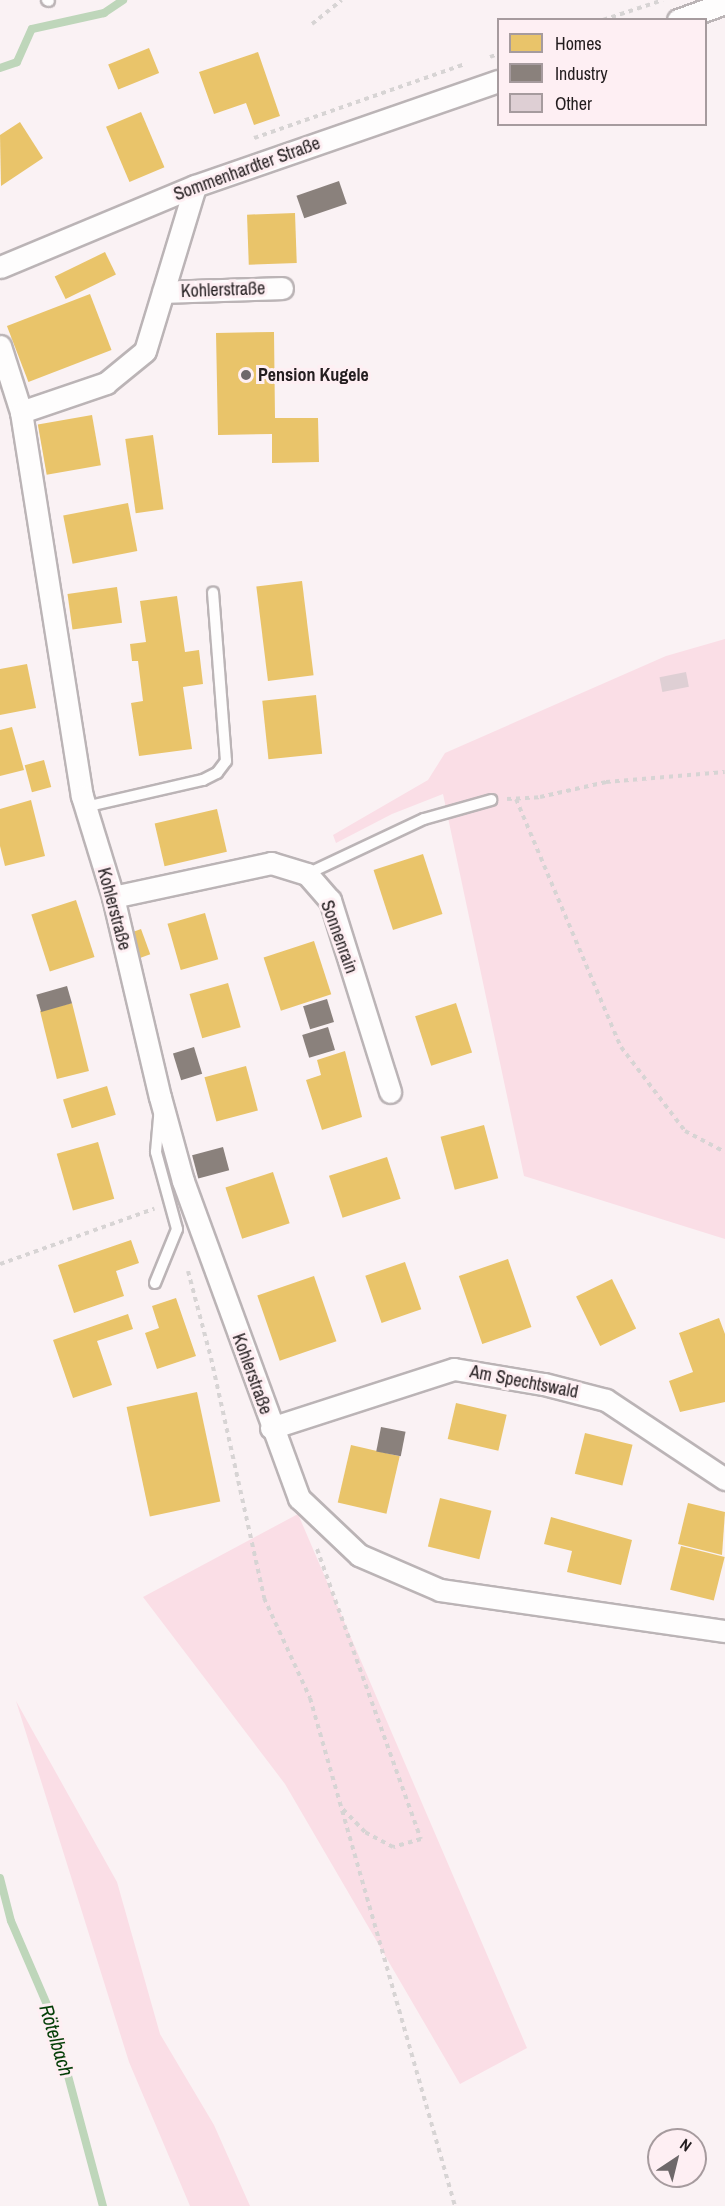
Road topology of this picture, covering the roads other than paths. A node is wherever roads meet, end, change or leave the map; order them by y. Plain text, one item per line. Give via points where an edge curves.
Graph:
1 (725, 3) edge
2 (684, 18) edge
3 (497, 81) edge
4 (195, 186) junction
5 (0, 267) edge
6 (282, 288) dead end
7 (163, 292) junction
8 (0, 346) edge
9 (21, 412) junction
10 (213, 593) dead end
11 (491, 800) road end
12 (85, 807) junction
13 (307, 874) junction
14 (112, 897) junction
15 (390, 1092) dead end
16 (160, 1097) junction
17 (154, 1283) dead end
18 (271, 1428) junction
19 (725, 1479) edge
20 (725, 1631) edge

1 - 2 street
3 - 4 street, Sommenhardter Straße
4 - 5 street, Sommenhardter Straße
4 - 7 street, Kohlerstraße
6 - 7 street, Kohlerstraße
7 - 9 street, Kohlerstraße via 145,351 106,383
8 - 9 street, Kohlerstraße
9 - 12 street, Kohlerstraße
10 - 12 lane via 226,761 217,773 203,780
11 - 13 lane via 424,819
12 - 14 street, Kohlerstraße
13 - 14 street via 271,863
13 - 15 street, Sonnenrain via 330,900
14 - 16 street, Kohlerstraße
16 - 17 lane via 156,1152 177,1229
16 - 18 street, Kohlerstraße via 183,1181
18 - 19 street, Am Spechtswald via 454,1369 544,1384 606,1400
18 - 20 street, Kohlerstraße via 299,1498 358,1555 440,1590

